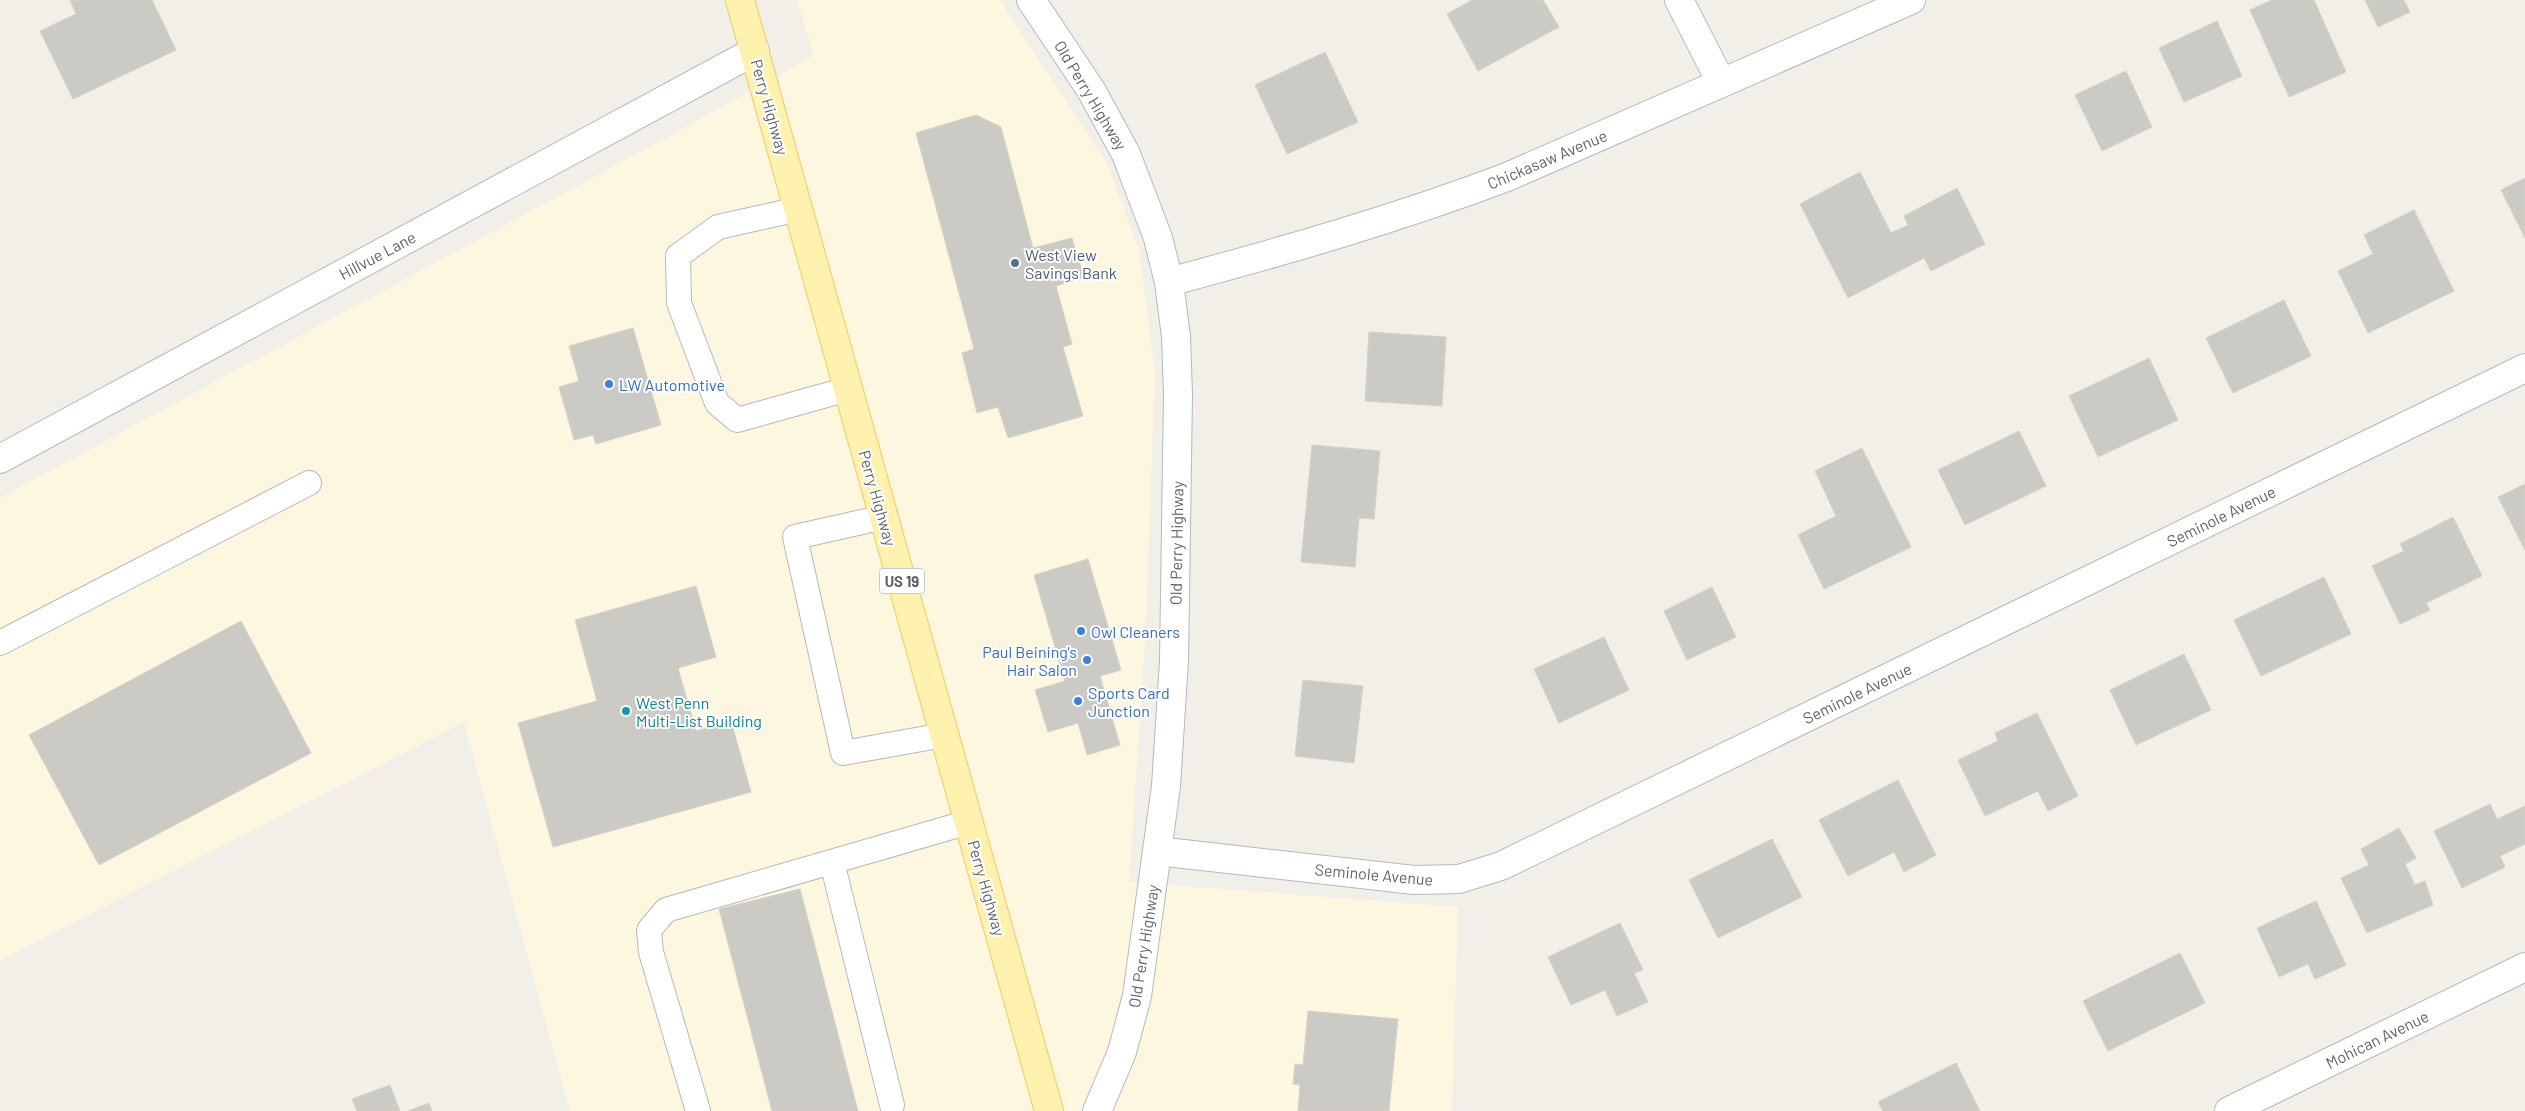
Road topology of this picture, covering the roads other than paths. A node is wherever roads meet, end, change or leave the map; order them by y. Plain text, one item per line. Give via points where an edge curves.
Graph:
1 (740, 0) edge
2 (1031, 0) edge
3 (1679, 0) edge
4 (1911, 0) edge
5 (755, 51) junction
6 (1721, 82) junction
7 (799, 209) junction
8 (1170, 282) junction
9 (2525, 368) edge
10 (848, 389) junction
11 (0, 459) edge
12 (309, 483) dead end
13 (884, 517) junction
14 (0, 643) edge
15 (944, 735) junction
16 (969, 822) junction
17 (1158, 851) junction
18 (832, 862) junction
19 (2525, 967) edge
20 (892, 1105) dead end
21 (698, 1111) edge
22 (1049, 1111) edge
23 (1097, 1111) edge
24 (2228, 1111) edge

1 - 5 main road, Perry Highway / US 19
2 - 8 street, Old Perry Highway via 1091,90 1126,154 1158,238
3 - 6 street
4 - 6 street, Chickasaw Avenue
5 - 7 main road, Perry Highway / US 19
5 - 11 street, Hillvue Lane
6 - 8 street, Chickasaw Avenue via 1507,177 1445,201 1316,243
7 - 10 main road, Perry Highway / US 19
7 - 10 lane via 718,228 678,256 679,303 717,403 737,420
8 - 17 street, Old Perry Highway via 1178,394 1174,661 1166,786
9 - 17 street, Seminole Avenue via 1501,866 1460,879 1414,880
10 - 13 main road, Perry Highway / US 19
12 - 14 lane
13 - 15 main road, Perry Highway / US 19
13 - 15 lane via 794,538 843,753
15 - 16 main road, Perry Highway / US 19
16 - 18 lane
16 - 22 main road, Perry Highway / US 19
17 - 23 street, Old Perry Highway via 1131,1024
18 - 20 lane
18 - 21 lane via 666,910 649,930 651,952
19 - 24 street, Mohican Avenue

